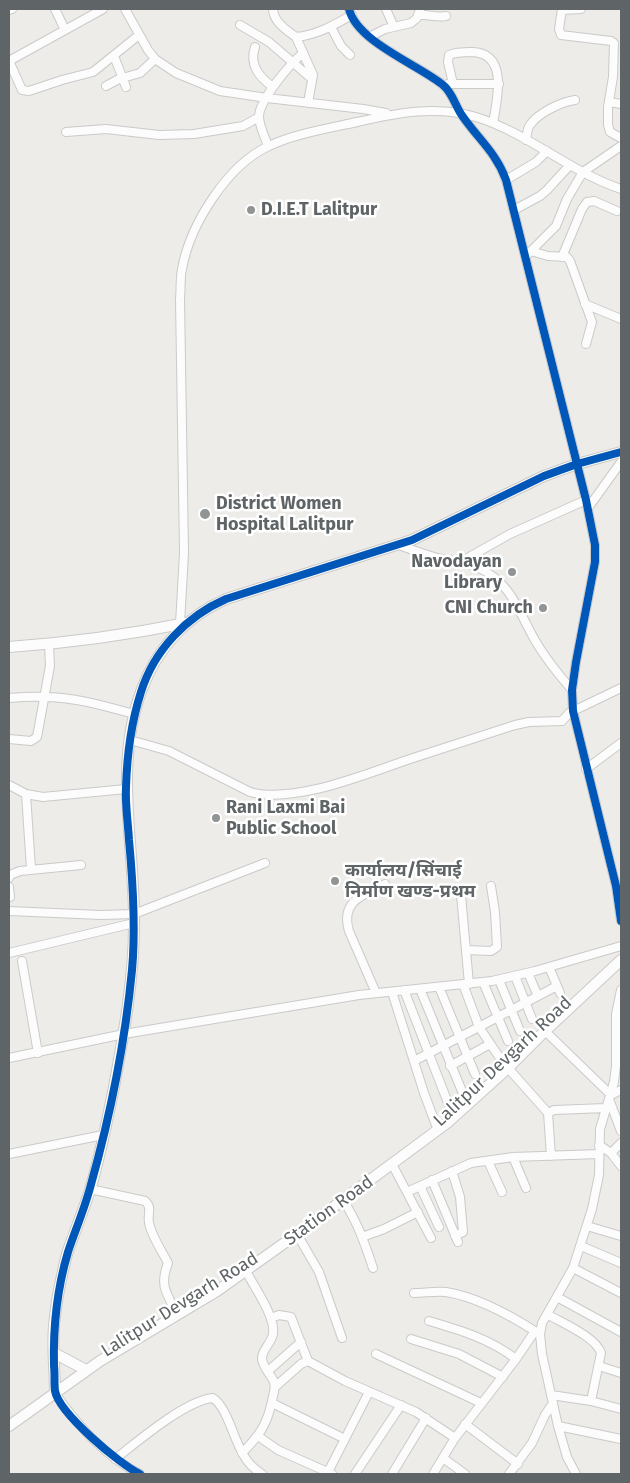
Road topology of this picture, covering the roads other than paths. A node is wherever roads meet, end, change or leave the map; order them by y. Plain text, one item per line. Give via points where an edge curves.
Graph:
1 (55, 9) edge
2 (103, 9) edge
3 (125, 9) edge
4 (273, 9) edge
5 (386, 9) edge
6 (581, 9) edge
7 (562, 10) edge
8 (350, 12) edge
9 (419, 12) edge
10 (446, 16) dead end
11 (240, 25) dead end
12 (331, 27) junction
13 (394, 27) junction
14 (65, 30) junction
15 (139, 34) junction
16 (370, 36) junction
17 (296, 37) junction
18 (255, 47) dead end
19 (303, 53) junction
20 (350, 55) dead end
21 (114, 56) junction
22 (154, 59) junction
23 (9, 61) edge
24 (292, 62) junction
25 (124, 78) junction
26 (312, 79) junction
27 (13, 81) edge
28 (441, 84) junction
29 (453, 84) junction
30 (498, 84) junction
31 (106, 86) dead end
32 (126, 87) dead end
33 (273, 87) junction
34 (267, 98) junction
35 (575, 100) dead end
36 (609, 102) junction
37 (308, 103) junction
38 (621, 104) edge
39 (461, 113) junction
40 (391, 114) junction
41 (259, 117) junction
42 (493, 123) junction
43 (66, 132) dead end
44 (621, 138) edge
45 (526, 140) junction
46 (268, 146) junction
47 (621, 146) edge
48 (547, 151) junction
49 (570, 165) junction
50 (583, 172) junction
51 (506, 180) junction
52 (621, 189) edge
53 (514, 210) junction
54 (617, 211) dead end
55 (529, 253) junction
56 (562, 257) junction
57 (585, 304) junction
58 (621, 319) edge
59 (586, 344) dead end
60 (621, 452) edge
61 (621, 462) edge
62 (577, 464) junction
63 (587, 504) junction
64 (399, 545) junction
65 (462, 561) junction
66 (183, 624) junction
67 (49, 644) junction
68 (9, 647) edge
69 (621, 688) edge
70 (572, 690) junction
71 (44, 696) junction
72 (9, 698) edge
73 (134, 714) junction
74 (567, 716) junction
75 (131, 735) junction
76 (9, 739) edge
77 (621, 743) edge
78 (586, 769) junction
79 (9, 785) edge
80 (126, 789) junction
81 (26, 794) junction
82 (265, 863) dead end
83 (82, 865) dead end
84 (31, 869) junction
85 (9, 878) edge
86 (385, 884) dead end
87 (491, 886) dead end
88 (9, 887) edge
89 (618, 888) edge
90 (461, 895) dead end
91 (10, 897) dead end
92 (9, 911) edge
93 (134, 919) junction
94 (621, 921) edge
95 (621, 946) edge
96 (466, 950) junction
97 (9, 953) edge
98 (621, 954) edge
99 (621, 960) edge
100 (22, 961) dead end
101 (549, 967) junction
102 (528, 973) junction
103 (516, 976) junction
104 (499, 980) junction
105 (483, 982) junction
106 (466, 984) junction
107 (439, 987) junction
108 (420, 989) junction
109 (404, 990) junction
110 (621, 990) edge
111 (392, 992) junction
112 (376, 993) junction
113 (538, 996) junction
114 (526, 1002) junction
115 (511, 1010) junction
116 (498, 1017) junction
117 (532, 1018) dead end
118 (480, 1027) junction
119 (520, 1031) dead end
120 (545, 1031) junction
121 (124, 1034) junction
122 (460, 1037) junction
123 (508, 1041) dead end
124 (490, 1044) junction
125 (442, 1046) junction
126 (38, 1052) junction
127 (428, 1053) junction
128 (468, 1056) junction
129 (9, 1058) edge
130 (414, 1061) junction
131 (450, 1066) junction
132 (506, 1066) junction
133 (475, 1074) dead end
134 (621, 1090) edge
135 (610, 1097) junction
136 (466, 1101) junction
137 (606, 1108) junction
138 (452, 1113) junction
139 (548, 1113) junction
140 (436, 1125) junction
141 (621, 1128) edge
142 (103, 1135) junction
143 (621, 1143) edge
144 (599, 1145) junction
145 (611, 1153) junction
146 (9, 1154) edge
147 (599, 1154) junction
148 (551, 1156) junction
149 (514, 1157) junction
150 (488, 1160) junction
151 (392, 1164) junction
152 (621, 1166) edge
153 (452, 1171) junction
154 (432, 1180) junction
155 (420, 1186) junction
156 (526, 1188) dead end
157 (90, 1189) junction
158 (407, 1192) junction
159 (502, 1192) dead end
160 (343, 1200) junction
161 (418, 1212) junction
162 (587, 1226) junction
163 (439, 1227) dead end
164 (297, 1234) junction
165 (621, 1236) edge
166 (362, 1237) junction
167 (431, 1238) dead end
168 (581, 1246) junction
169 (621, 1263) edge
170 (373, 1268) dead end
171 (573, 1268) junction
172 (246, 1271) junction
173 (414, 1293) dead end
174 (621, 1293) edge
175 (557, 1296) junction
176 (175, 1310) junction
177 (547, 1314) junction
178 (272, 1318) junction
179 (428, 1321) dead end
180 (537, 1332) junction
181 (621, 1332) edge
182 (342, 1338) dead end
183 (411, 1339) dead end
184 (301, 1342) junction
185 (54, 1353) junction
186 (376, 1354) dead end
187 (516, 1359) junction
188 (308, 1361) junction
189 (599, 1366) junction
190 (83, 1368) junction
191 (268, 1371) junction
192 (621, 1373) edge
193 (503, 1377) junction
194 (55, 1388) junction
195 (275, 1388) junction
196 (369, 1392) junction
197 (552, 1399) junction
198 (591, 1401) junction
199 (272, 1403) junction
200 (481, 1403) junction
201 (401, 1405) junction
202 (621, 1409) edge
203 (9, 1418) edge
204 (426, 1418) junction
205 (465, 1424) junction
206 (9, 1426) edge
207 (558, 1426) junction
208 (258, 1436) junction
209 (455, 1438) junction
210 (345, 1439) junction
211 (621, 1439) edge
212 (242, 1454) junction
213 (443, 1458) junction
214 (115, 1459) junction
215 (518, 1464) junction
216 (330, 1473) edge
217 (140, 1474) edge
218 (262, 1474) edge
219 (355, 1474) edge
220 (392, 1474) edge
221 (433, 1474) edge
222 (465, 1474) edge
223 (509, 1474) edge
224 (576, 1474) edge

1 - 14 street
2 - 14 street
3 - 15 street
4 - 17 street via 281,25
5 - 13 street
6 - 7 street
7 - 36 street via 561,35 614,43
8 - 12 street
8 - 16 street
9 - 10 street via 436,18
9 - 13 street via 411,23
11 - 24 street via 264,38
12 - 17 street
12 - 20 street
13 - 16 street
14 - 23 street
15 - 21 street
15 - 22 street
16 - 28 street
17 - 19 street
18 - 33 street via 256,73
19 - 24 street
19 - 26 street via 312,70
21 - 25 street
21 - 27 street via 88,74 29,91 22,90
22 - 25 street via 140,73
22 - 34 street via 176,73 220,91
23 - 27 street
24 - 26 street
24 - 33 street
25 - 31 street
25 - 32 street
26 - 37 street
28 - 29 street
28 - 39 street
29 - 30 street
29 - 30 street via 447,58 451,54 467,52 484,54 490,59 497,71
30 - 42 street
33 - 34 street
34 - 37 street
34 - 41 street
35 - 45 street via 558,105 537,118 529,127
36 - 38 street
36 - 44 street via 609,130
37 - 40 street
39 - 40 street via 434,110
39 - 42 street
39 - 51 street via 492,151
40 - 46 street
41 - 43 street via 243,126 194,134 159,135 106,129
41 - 46 street
42 - 45 street
45 - 48 street
46 - 66 street via 232,174 217,193 194,230 182,270
47 - 50 street
48 - 49 street
48 - 51 street via 536,162
49 - 50 street
49 - 53 street via 540,196
50 - 52 street
50 - 55 street via 556,226
51 - 53 street
53 - 55 street
54 - 56 street via 599,202 587,202
55 - 56 street
55 - 62 street
56 - 57 street via 570,261
57 - 58 street
57 - 59 street via 592,322
60 - 62 main road
61 - 63 street
62 - 63 street
62 - 64 main road via 544,476 447,525
63 - 65 street via 510,534
63 - 70 street via 595,562
64 - 65 street via 424,554
64 - 66 main road via 226,599
65 - 70 street via 494,576 507,588 539,648
66 - 67 main road
66 - 73 main road via 156,661 142,688
67 - 68 main road
67 - 71 street via 50,666
69 - 74 street
70 - 74 street
71 - 72 street
71 - 73 street via 99,704
71 - 76 street via 37,737 31,741
73 - 75 main road
74 - 75 street via 515,725 312,790 272,795 250,792
74 - 78 street
75 - 80 main road
77 - 78 street
78 - 89 street
79 - 81 street
80 - 81 street via 43,797
80 - 93 main road
81 - 84 street
82 - 93 street
83 - 84 street
84 - 85 street via 14,873
86 - 112 street via 359,897 346,914 349,931
87 - 96 street via 497,947 491,951
88 - 91 street
89 - 94 street
90 - 96 street
92 - 93 street
93 - 97 street
93 - 121 main road
95 - 101 street
96 - 106 street
98 - 132 main road, Lalitpur Devgarh Road
99 - 120 main road, Station Road
100 - 126 street
101 - 102 street
101 - 113 street via 558,989
102 - 103 street
102 - 113 street
103 - 104 street
103 - 114 street
104 - 105 street
104 - 115 street
105 - 106 street
105 - 116 street
106 - 107 street
106 - 118 street
107 - 108 street
107 - 122 street
108 - 109 street
108 - 125 street
109 - 111 street
109 - 127 street
110 - 135 street via 616,1014 616,1066
111 - 112 street
111 - 130 street
112 - 121 street
113 - 114 street
114 - 115 street
114 - 117 street
115 - 116 street
115 - 119 street
116 - 118 street
116 - 123 street
118 - 122 street
118 - 124 street
120 - 132 main road, Station Road
120 - 135 street
121 - 126 street
121 - 142 main road
122 - 125 street
122 - 128 street
124 - 128 street
124 - 132 street
125 - 127 street
125 - 131 street
126 - 129 street
127 - 130 street
127 - 138 street
128 - 131 street
128 - 133 street
130 - 140 street
131 - 136 street
132 - 136 main road, Lalitpur Devgarh Road
132 - 139 street
132 - 151 main road, Station Road via 447,1123
134 - 135 street
135 - 137 street
135 - 141 street
136 - 138 main road, Lalitpur Devgarh Road
137 - 139 street
137 - 144 street
138 - 140 main road, Lalitpur Devgarh Road
139 - 148 street
140 - 176 main road, Lalitpur Devgarh Road via 267,1250
142 - 146 street
142 - 157 main road
143 - 145 street
144 - 145 street
144 - 147 street
145 - 152 street
147 - 148 street
147 - 162 street via 599,1175
148 - 149 street
149 - 150 street
149 - 156 street
150 - 153 street
150 - 159 street
151 - 158 street
151 - 160 main road, Station Road
153 - 154 street
153 - 154 street via 460,1197 463,1232 456,1239
154 - 155 street
155 - 158 street
155 - 163 street
157 - 176 street via 145,1200 149,1204 149,1223 168,1263 164,1289
157 - 185 main road via 60,1288 54,1319
158 - 161 street
160 - 164 main road, Station Road
160 - 166 street
161 - 166 street
161 - 167 street
162 - 165 street
162 - 168 street
164 - 172 main road, Station Road
164 - 182 street via 319,1272
166 - 170 street
168 - 169 street
168 - 171 street
171 - 174 street
171 - 175 street
172 - 178 street
172 - 190 main road, Station Road via 203,1300
173 - 180 street via 444,1292 463,1296
175 - 177 street
175 - 181 street
176 - 190 main road, Lalitpur Devgarh Road
177 - 180 street
177 - 189 street via 596,1343 601,1353
178 - 184 street via 280,1315 291,1317
178 - 191 street via 272,1338 262,1360
179 - 187 street via 458,1329
180 - 187 street
180 - 197 street
183 - 193 street via 459,1354
184 - 188 street
184 - 191 street
185 - 190 main road
185 - 194 main road
186 - 200 street
187 - 193 street
188 - 195 street
188 - 196 street
189 - 192 street
189 - 198 street
190 - 194 main road, Lalitpur Devgarh Road
191 - 195 street
193 - 200 street
194 - 203 main road, Lalitpur Devgarh Road
194 - 206 main road
194 - 214 street via 76,1421
195 - 199 street
196 - 201 street
196 - 210 street
197 - 198 street
197 - 207 street
197 - 215 street via 532,1443
198 - 202 street
199 - 208 street
199 - 210 street
200 - 205 street
201 - 204 street
201 - 219 street
204 - 209 street
204 - 220 street
205 - 209 street
205 - 215 street
207 - 211 street
207 - 224 street
208 - 212 street
208 - 216 street via 278,1450
209 - 213 street
210 - 216 street
212 - 214 street via 220,1404 213,1398 191,1405
212 - 218 street
213 - 221 street
213 - 222 street
214 - 217 street
215 - 223 street

